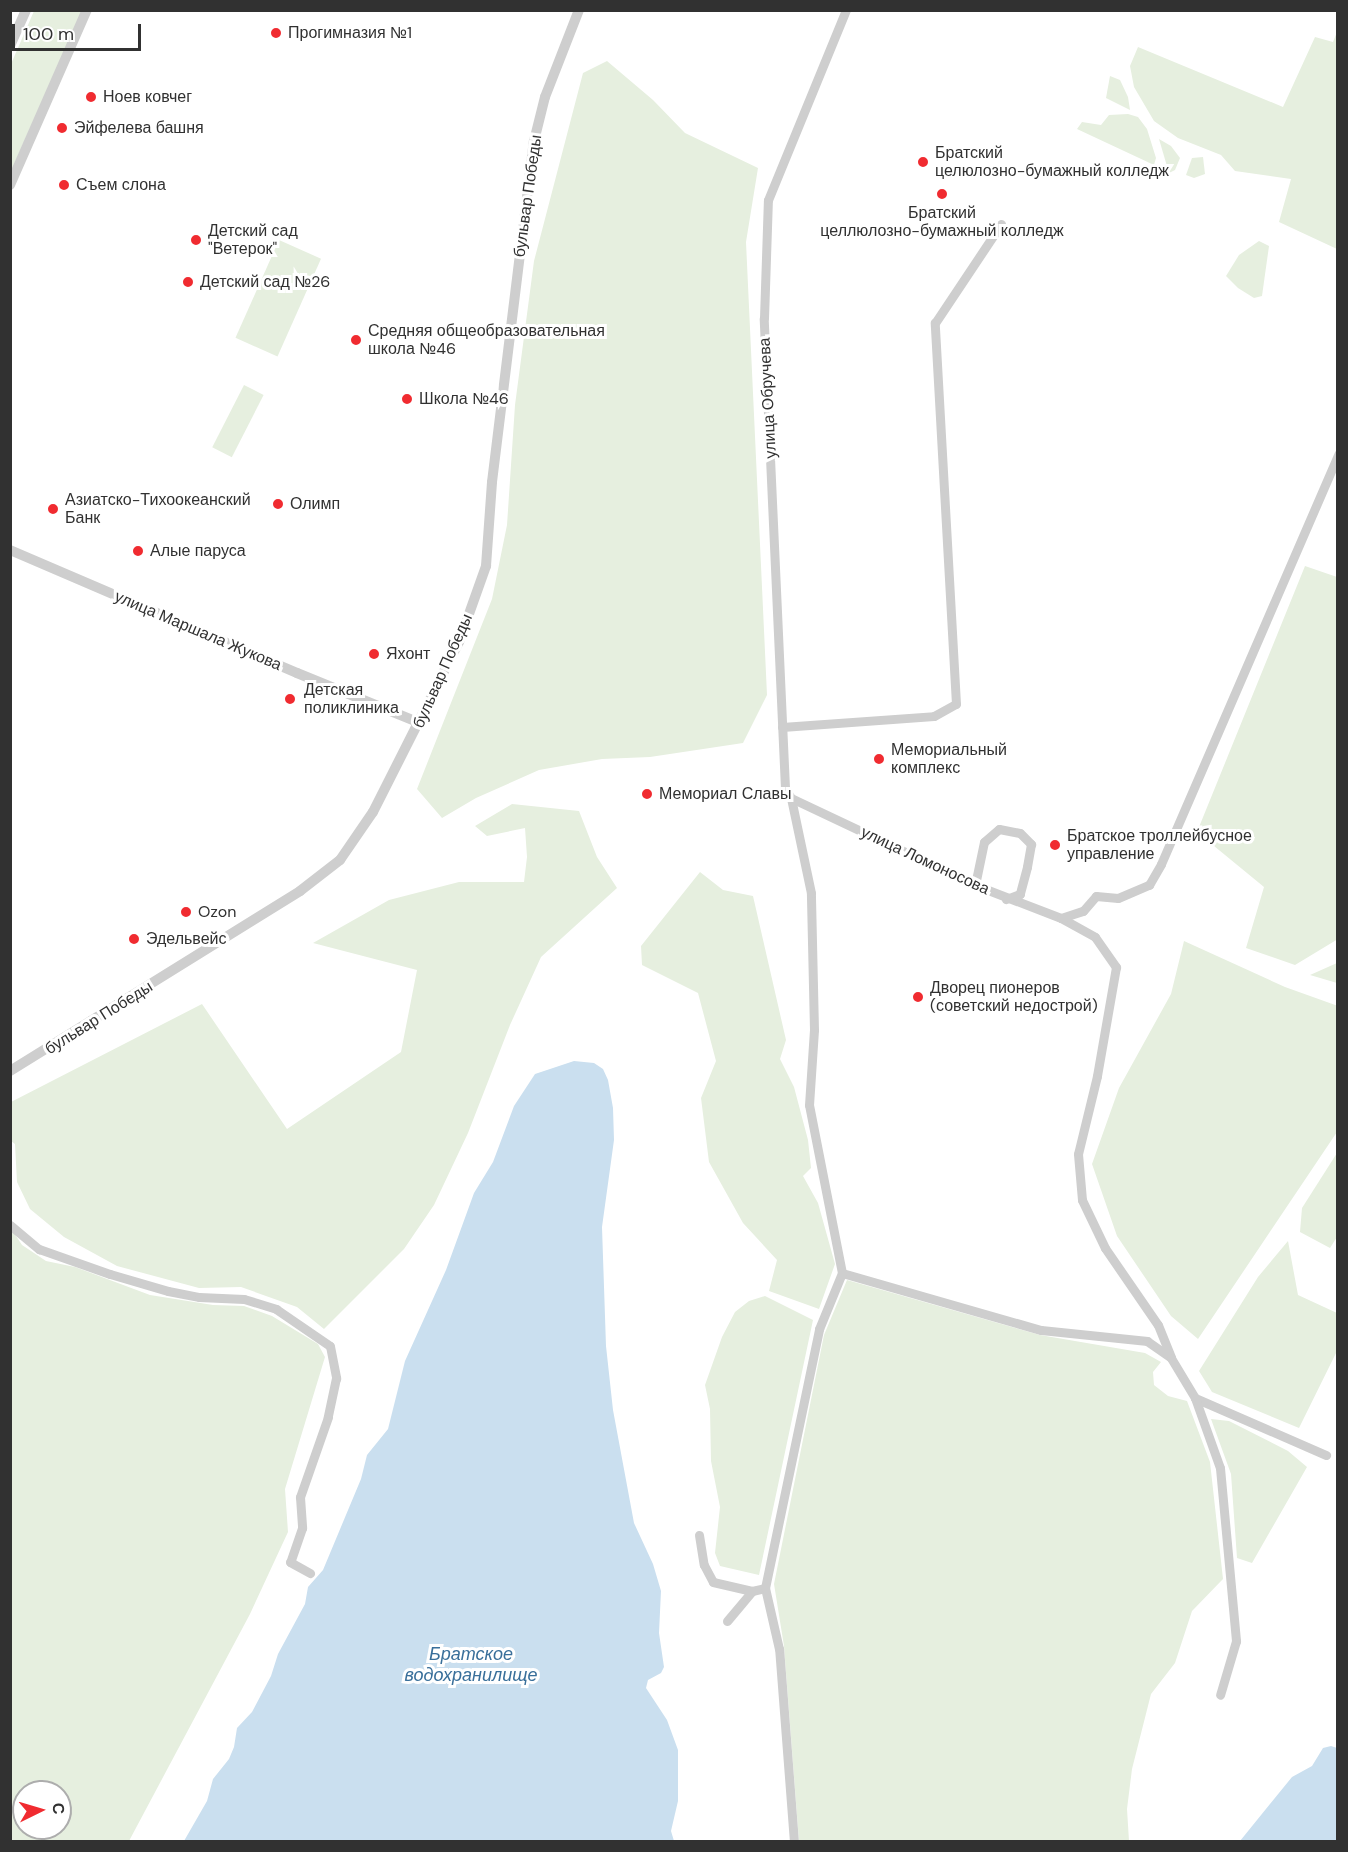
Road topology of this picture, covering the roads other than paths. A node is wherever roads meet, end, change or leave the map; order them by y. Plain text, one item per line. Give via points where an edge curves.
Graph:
1 (26, 10) edge
2 (87, 10) edge
3 (579, 10) edge
4 (846, 10) edge
5 (10, 46) edge
6 (10, 185) edge
7 (1001, 224) dead end
8 (1338, 454) edge
9 (10, 550) edge
10 (420, 723) junction
11 (782, 728) junction
12 (791, 798) junction
13 (975, 885) junction
14 (1006, 899) junction
15 (1061, 918) junction
16 (10, 1071) edge
17 (10, 1225) edge
18 (842, 1273) junction
19 (1171, 1358) junction
20 (1195, 1398) junction
21 (1326, 1455) dead end
22 (699, 1535) dead end
23 (310, 1573) dead end
24 (765, 1588) junction
25 (752, 1592) junction
26 (727, 1621) dead end
27 (1220, 1695) dead end
28 (794, 1842) edge

1 - 5 street
2 - 6 street
3 - 10 street, бульвар Победы via 545,97 534,141 492,482 486,566 459,642
4 - 11 street, улица Обручева via 768,200 764,318
7 - 11 street via 935,323 956,704 933,716
8 - 15 street via 1149,885 1118,898 1096,897 1083,911
9 - 10 street, улица Маршала Жукова
10 - 16 street, бульвар Победы via 374,812 340,860 292,896
11 - 12 street, улица Обручева via 785,788
12 - 13 street, улица Ломоносова
12 - 18 street, улица Обручева via 810,893 814,1030 809,1105
13 - 14 street, улица Ломоносова
13 - 14 street via 984,842 999,829 1020,833 1031,844 1027,867 1020,894
14 - 15 street, улица Ломоносова
15 - 19 street, улица Ломоносова via 1095,937 1116,968 1097,1076 1077,1154 1082,1200 1105,1248 1158,1324
17 - 23 street via 39,1249 110,1274 168,1291 244,1299 276,1309 330,1346 336,1378 328,1417 300,1497 302,1528 290,1562
18 - 19 street via 1041,1330 1147,1341
18 - 24 street via 819,1329
19 - 20 street
20 - 21 street
20 - 27 street via 1220,1468 1236,1641
22 - 25 street via 704,1566 713,1582
24 - 25 street
24 - 28 street via 779,1649
25 - 26 street

